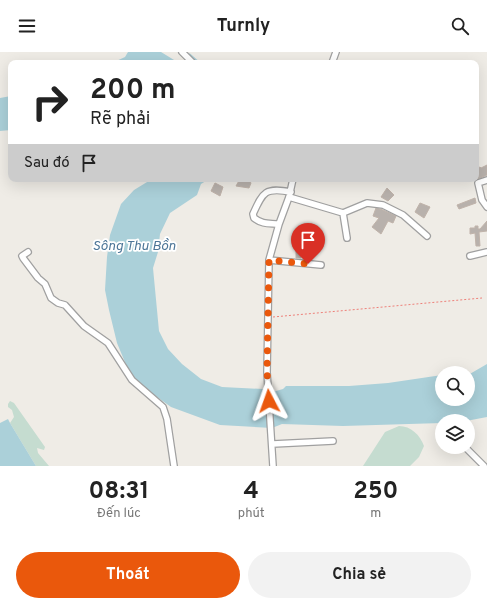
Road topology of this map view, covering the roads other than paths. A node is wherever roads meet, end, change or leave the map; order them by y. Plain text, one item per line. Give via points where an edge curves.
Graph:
1 (182, 52) edge
2 (191, 60) edge
3 (487, 180) edge
4 (292, 182) edge
5 (290, 195) junction
6 (487, 206) edge
7 (343, 213) junction
8 (279, 224) junction
9 (427, 236) dead end
10 (347, 238) dead end
11 (28, 252) dead end
12 (487, 252) edge
13 (470, 256) dead end
14 (269, 260) junction
15 (321, 265) dead end
16 (333, 441) dead end
17 (273, 444) junction
18 (472, 454) edge
19 (174, 466) edge
20 (274, 466) edge
21 (484, 466) edge

1 - 2 street
3 - 6 street via 478,183 482,200
4 - 5 street
5 - 7 street
5 - 8 street
5 - 8 street via 277,189 267,191 253,214 261,223
7 - 9 street via 367,203 383,205 403,215
7 - 10 street
8 - 14 street
11 - 19 street via 22,256 23,258 45,284 51,298 65,305 88,330 108,343 132,380 163,407
12 - 13 street
14 - 15 street
14 - 17 street via 268,387
16 - 17 street
17 - 20 street
18 - 21 street

